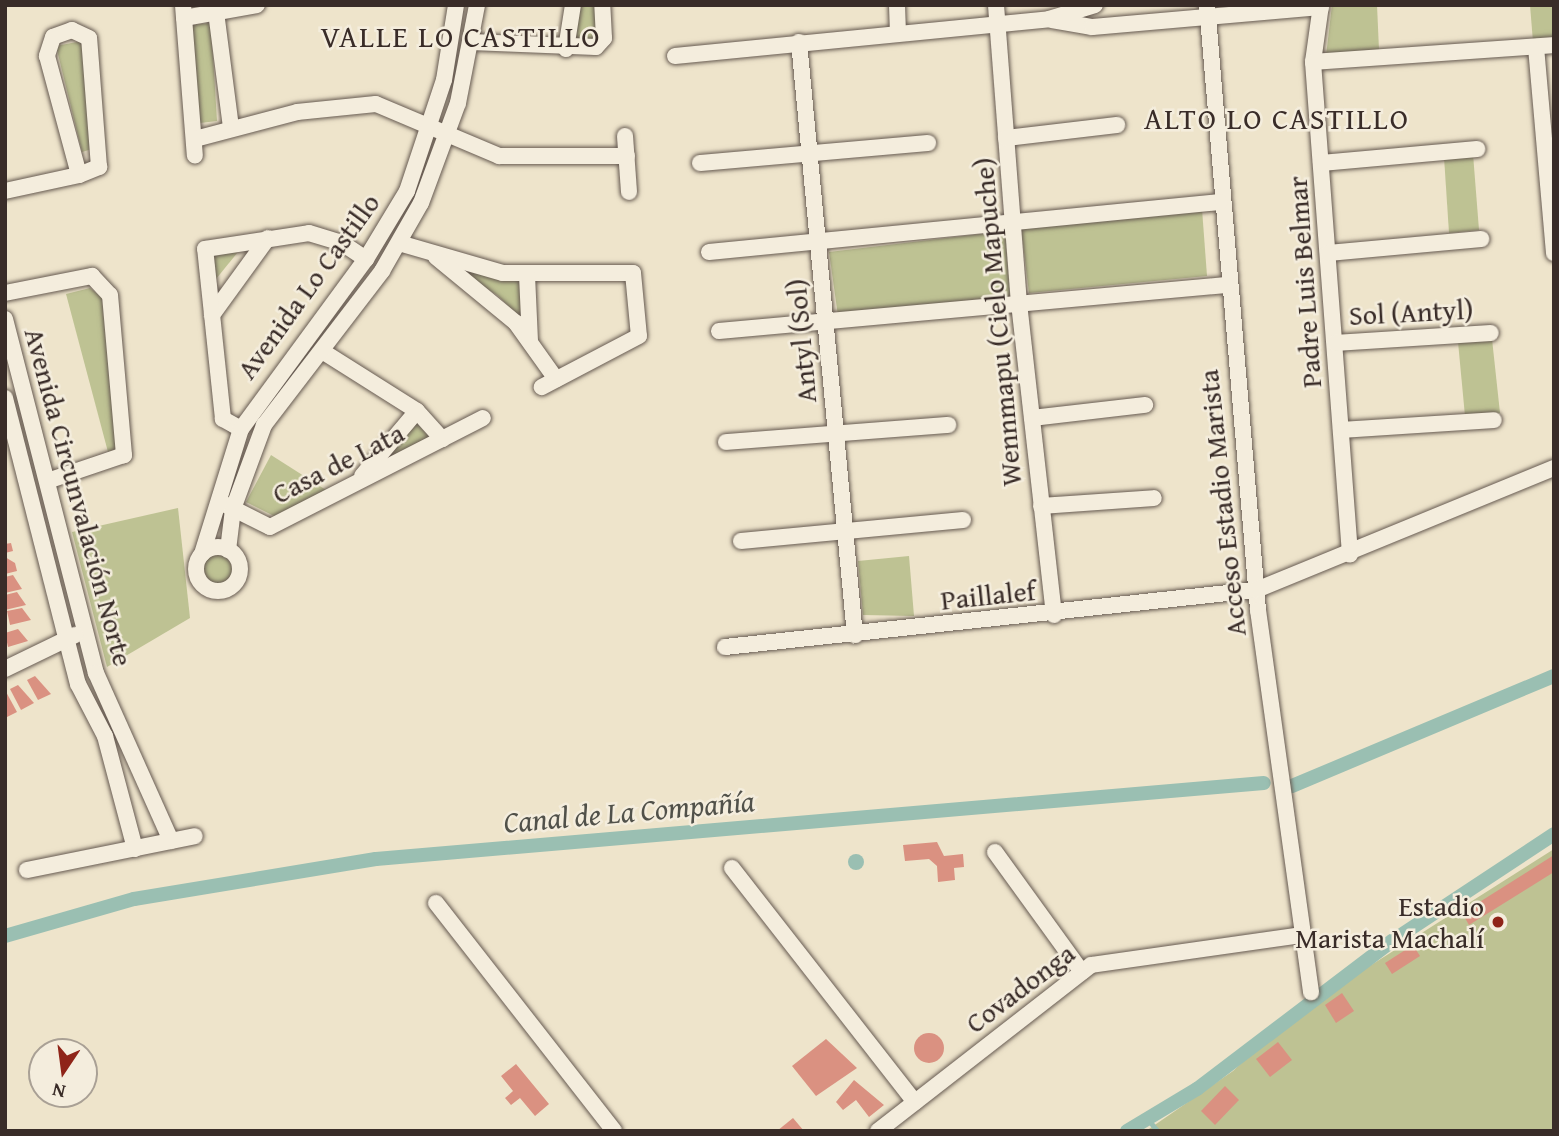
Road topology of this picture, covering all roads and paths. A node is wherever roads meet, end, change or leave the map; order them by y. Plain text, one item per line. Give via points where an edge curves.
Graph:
1 (257, 5) edge
2 (456, 5) edge
3 (477, 5) edge
4 (573, 5) edge
5 (602, 5) edge
6 (897, 5) edge
7 (996, 5) edge
8 (1095, 5) edge
9 (1321, 6) edge
10 (1208, 11) edge
11 (184, 12) edge
12 (216, 12) junction
13 (1049, 19) junction
14 (997, 24) junction
15 (898, 32) junction
16 (471, 41) junction
17 (799, 42) junction
18 (1554, 45) edge
19 (1536, 47) junction
20 (566, 49) junction
21 (675, 56) dead end
22 (1313, 62) junction
23 (1117, 125) dead end
24 (231, 127) junction
25 (439, 132) junction
26 (625, 136) dead end
27 (1006, 138) junction
28 (928, 143) dead end
29 (1477, 149) dead end
30 (808, 154) junction
31 (627, 156) junction
32 (700, 163) dead end
33 (1321, 163) junction
34 (79, 174) junction
35 (5, 191) edge
36 (629, 192) dead end
37 (1220, 202) junction
38 (1012, 222) junction
39 (268, 238) junction
40 (1481, 239) dead end
41 (818, 242) junction
42 (399, 243) junction
43 (709, 252) dead end
44 (1328, 253) junction
45 (1554, 253) edge
46 (436, 257) junction
47 (366, 260) junction
48 (527, 275) junction
49 (1226, 285) junction
50 (5, 293) edge
51 (1018, 303) junction
52 (212, 314) junction
53 (5, 320) edge
54 (826, 321) junction
55 (719, 331) dead end
56 (1491, 333) dead end
57 (530, 342) junction
58 (1335, 343) junction
59 (322, 351) junction
60 (5, 398) edge
61 (1145, 405) dead end
62 (417, 411) junction
63 (30, 417) junction
64 (483, 418) dead end
65 (1032, 418) junction
66 (1494, 420) dead end
67 (8, 423) edge
68 (948, 425) dead end
69 (241, 429) junction
70 (1341, 430) junction
71 (836, 433) junction
72 (442, 439) junction
73 (726, 442) dead end
74 (1554, 468) edge
75 (47, 481) junction
76 (355, 483) junction
77 (1154, 498) dead end
78 (217, 501) junction
79 (1041, 506) junction
80 (233, 509) junction
81 (963, 520) dead end
82 (845, 532) junction
83 (741, 541) dead end
84 (228, 550) junction
85 (202, 554) junction
86 (1350, 555) junction
87 (1256, 590) junction
88 (1054, 615) junction
89 (84, 631) junction
90 (855, 635) junction
91 (66, 638) junction
92 (725, 647) dead end
93 (5, 669) edge
94 (195, 836) dead end
95 (171, 841) junction
96 (135, 849) junction
97 (995, 852) dead end
98 (732, 868) dead end
99 (27, 870) dead end
100 (436, 903) dead end
101 (1302, 935) junction
102 (1082, 972) junction
103 (1311, 992) dead end
104 (915, 1102) junction
105 (614, 1131) edge
106 (878, 1131) edge

1 - 12 street
2 - 25 street, Avenida Lo Castillo
3 - 16 street, Avenida Lo Castillo
4 - 20 street
5 - 20 street via 601,44
6 - 15 street
7 - 14 street, Wennmapu (Cielo Mapuche)
8 - 13 street
9 - 10 street
9 - 22 street, Padre Luis Belmar
10 - 13 street via 1092,27
10 - 37 street, Acceso Estadio Marista
11 - 12 street
11 - 24 street via 195,147
12 - 24 street
13 - 14 street
14 - 15 street
14 - 27 street, Wennmapu (Cielo Mapuche)
15 - 17 street
16 - 20 street
16 - 25 street, Avenida Lo Castillo
17 - 21 street
17 - 30 street, Antyl (Sol)
18 - 19 street
19 - 22 street
19 - 45 street
22 - 33 street, Padre Luis Belmar
23 - 27 street
24 - 25 street via 355,103 391,108
25 - 31 street via 499,156
25 - 42 street, Avenida Lo Castillo
25 - 47 street, Avenida Lo Castillo
26 - 31 street
27 - 38 street, Wennmapu (Cielo Mapuche)
28 - 30 street
29 - 33 street
30 - 32 street
30 - 41 street, Antyl (Sol)
31 - 36 street
33 - 44 street, Padre Luis Belmar
34 - 34 street via 99,167 89,38 62,32 52,37 47,56
34 - 35 street
37 - 38 street
37 - 49 street, Acceso Estadio Marista
38 - 41 street
38 - 51 street, Wennmapu (Cielo Mapuche)
39 - 47 street via 326,237
39 - 52 street
39 - 52 street via 205,249
40 - 44 street
41 - 43 street
41 - 54 street, Antyl (Sol)
42 - 46 street
42 - 59 street, Avenida Lo Castillo
44 - 58 street, Padre Luis Belmar
46 - 48 street
46 - 57 street
47 - 69 street, Avenida Lo Castillo
48 - 57 street
48 - 57 street via 633,274 639,336 549,383
49 - 51 street
49 - 87 street, Acceso Estadio Marista
50 - 75 street via 92,276 110,295 124,455
51 - 54 street
51 - 65 street, Wennmapu (Cielo Mapuche)
52 - 69 street via 223,419
53 - 63 street, Avenida Circunvalación Norte
54 - 55 street
54 - 71 street, Antyl (Sol)
56 - 58 street, Sol (Antyl)
58 - 70 street, Padre Luis Belmar
59 - 62 street
59 - 80 street, Avenida Lo Castillo via 264,425
60 - 67 street, Avenida Circunvalación Norte
61 - 65 street
62 - 72 street
62 - 76 street
63 - 67 street
63 - 75 street, Avenida Circunvalación Norte
64 - 72 street, Casa de Lata
65 - 79 street, Wennmapu (Cielo Mapuche)
66 - 70 street
67 - 91 street, Avenida Circunvalación Norte
68 - 71 street
69 - 78 street, Avenida Lo Castillo
70 - 86 street, Padre Luis Belmar
71 - 73 street
71 - 82 street, Antyl (Sol)
72 - 76 street, Casa de Lata
74 - 86 street, Paillalef
75 - 89 street, Avenida Circunvalación Norte
76 - 80 street, Casa de Lata via 270,527
77 - 79 street
78 - 80 street, Casa de Lata
78 - 85 street, Avenida Lo Castillo
79 - 88 street, Wennmapu (Cielo Mapuche)
80 - 84 street, Avenida Lo Castillo
81 - 82 street
82 - 83 street
82 - 90 street, Antyl (Sol)
84 - 85 street
84 - 85 street, Avenida Lo Castillo via 240,567 226,590 200,582
86 - 87 street, Paillalef
87 - 88 street, Paillalef
87 - 101 street, Acceso Estadio Marista
88 - 90 street, Paillalef
89 - 91 street
89 - 95 street, Avenida Circunvalación Norte via 96,673
90 - 92 street, Paillalef
91 - 93 street
91 - 96 street, Avenida Circunvalación Norte via 84,702 105,736
94 - 95 street
95 - 96 street
96 - 99 street
97 - 102 street
98 - 104 street
100 - 105 street
101 - 102 street, Covadonga via 1104,960
101 - 103 street, Acceso Estadio Marista
102 - 104 street, Covadonga
104 - 106 street, Covadonga

